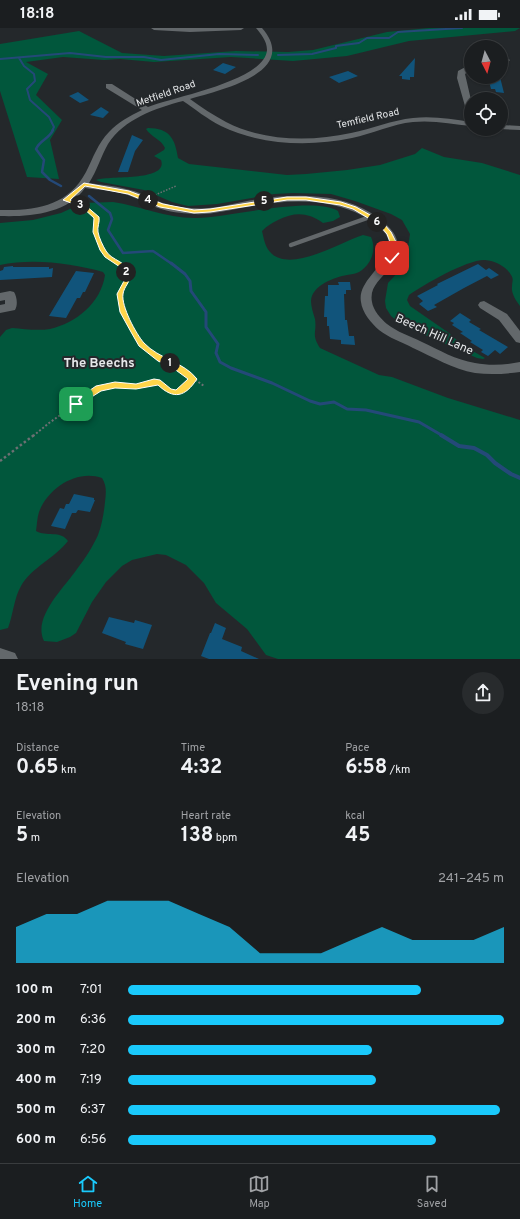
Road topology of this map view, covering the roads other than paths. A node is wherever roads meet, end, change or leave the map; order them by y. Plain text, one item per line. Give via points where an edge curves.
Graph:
1 (154, 28) edge
2 (241, 28) edge
3 (259, 28) edge
4 (464, 71) edge
5 (109, 86) dead end
6 (465, 92) edge
7 (184, 98) junction
8 (147, 110) junction
9 (464, 124) edge
10 (508, 127) edge
11 (520, 128) edge
12 (84, 185) junction
13 (0, 213) edge
14 (370, 217) junction
15 (291, 245) dead end
16 (0, 297) edge
17 (484, 305) dead end
18 (0, 309) edge
19 (520, 339) edge
20 (520, 366) edge
21 (0, 657) edge
22 (9, 659) edge

1 - 2 street
3 - 7 street, Metfield Road via 271,46 269,56 263,65 239,80
4 - 6 street via 461,78
5 - 8 street
7 - 8 street, Metfield Road
7 - 9 street, Temfield Road via 228,126 280,139 316,140 341,137 414,120
8 - 12 street, Metfield Road via 123,124 107,138
10 - 11 street
12 - 13 street, Metfield Road via 66,200 44,209 28,213
12 - 14 street, Beech Hill Lane via 129,193 179,210 210,211 268,200 306,198 341,203
14 - 15 lane
14 - 20 street, Beech Hill Lane via 389,233 394,251 390,262 371,281 366,291 366,302 371,314 382,326 460,364 491,370 506,370
16 - 18 street via 10,295 11,307
17 - 19 street via 503,317
21 - 22 street

